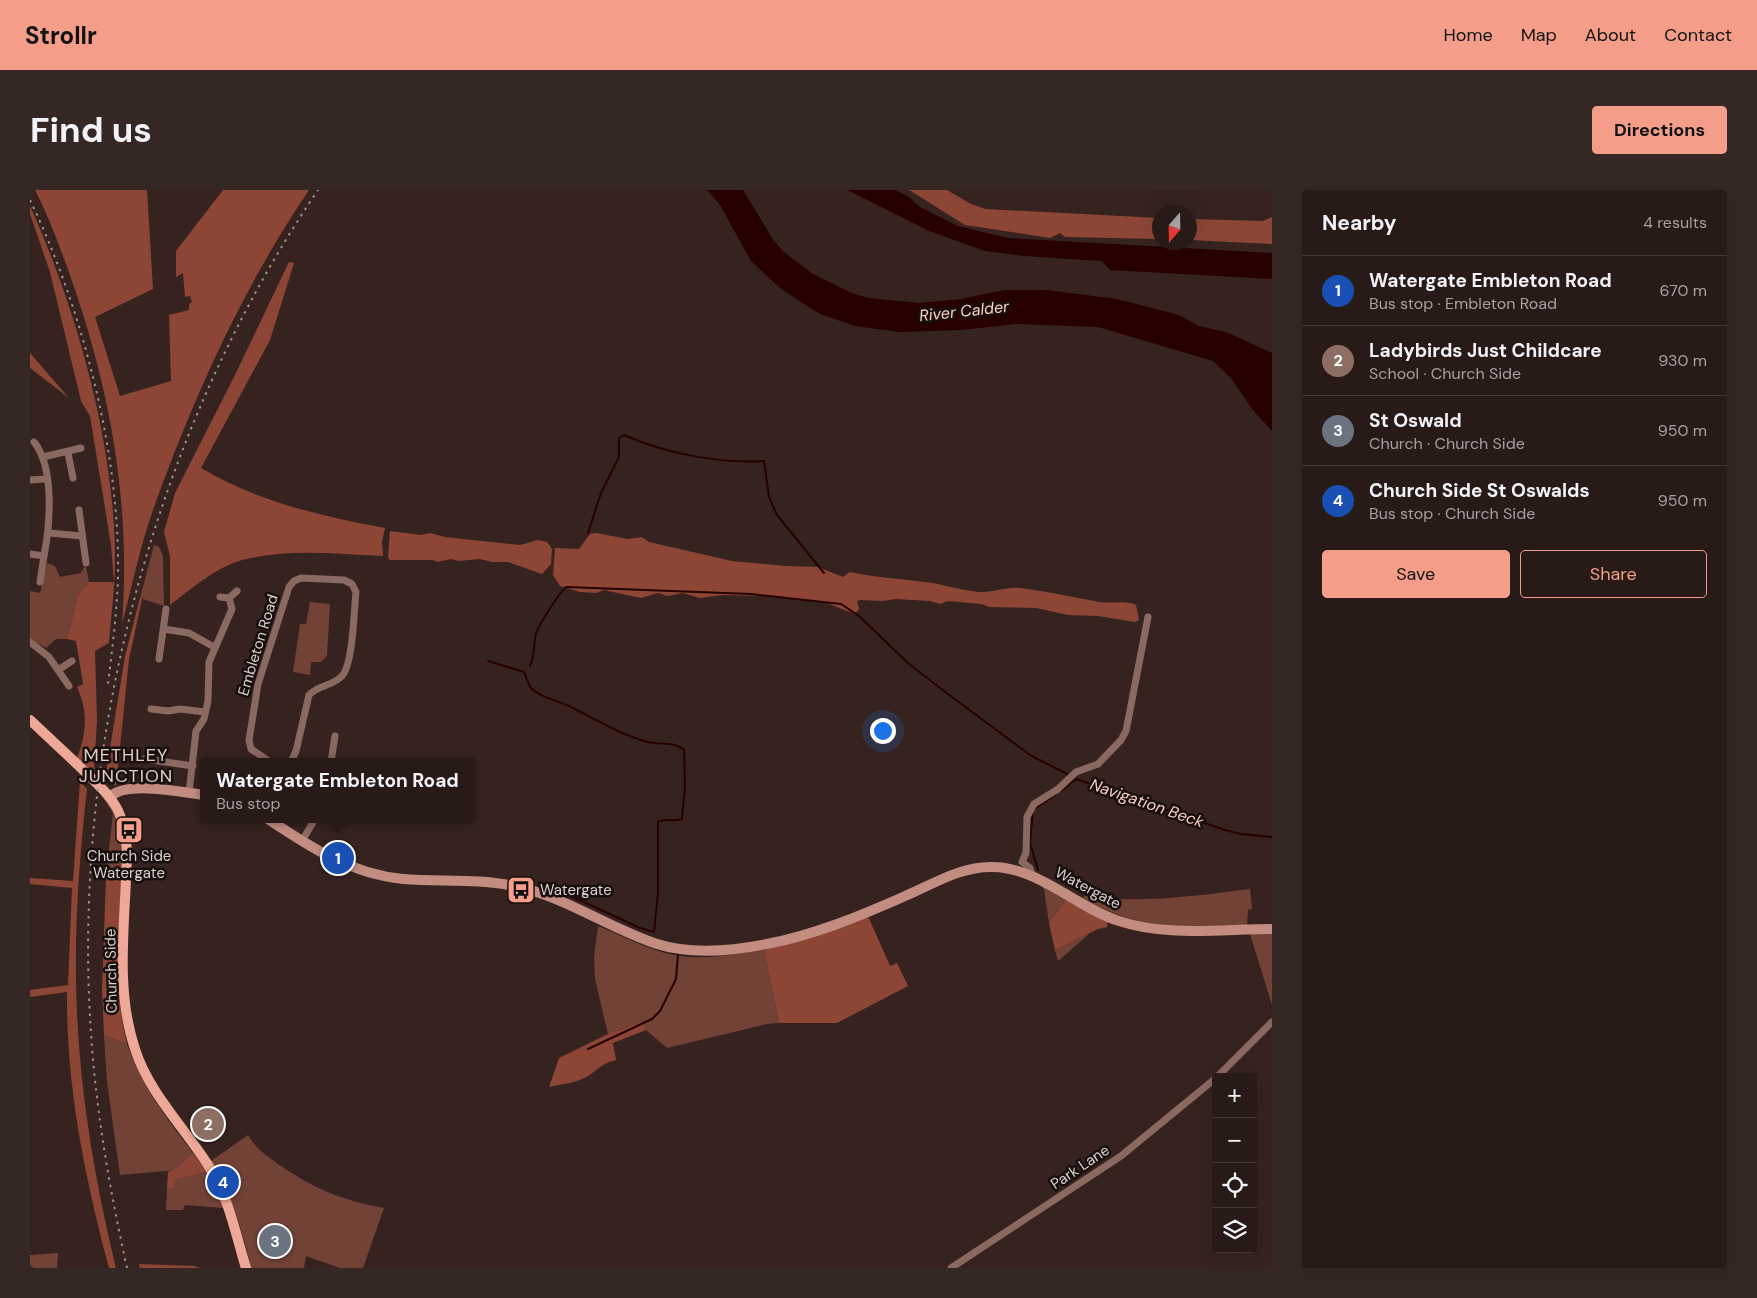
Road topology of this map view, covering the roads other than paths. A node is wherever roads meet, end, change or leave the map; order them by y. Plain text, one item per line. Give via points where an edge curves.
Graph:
1 (34, 442) dead end
2 (81, 448) dead end
3 (68, 452) junction
4 (43, 457) junction
5 (73, 478) dead end
6 (46, 479) junction
7 (30, 480) edge
8 (79, 510) dead end
9 (49, 533) junction
10 (82, 536) junction
11 (30, 554) edge
12 (44, 556) junction
13 (86, 563) dead end
14 (40, 582) dead end
15 (237, 591) dead end
16 (220, 597) dead end
17 (229, 598) junction
18 (166, 609) dead end
19 (1148, 617) dead end
20 (164, 629) junction
21 (30, 642) edge
22 (214, 647) junction
23 (159, 659) dead end
24 (72, 661) dead end
25 (58, 670) junction
26 (69, 686) dead end
27 (151, 709) dead end
28 (205, 712) junction
29 (30, 720) edge
30 (335, 736) dead end
31 (145, 758) dead end
32 (265, 758) edge
33 (293, 758) edge
34 (331, 758) edge
35 (193, 766) junction
36 (189, 793) junction
37 (200, 794) edge
38 (111, 796) junction
39 (274, 823) edge
40 (312, 823) edge
41 (302, 841) junction
42 (1022, 862) junction
43 (1011, 869) junction
44 (1033, 877) junction
45 (1272, 929) edge
46 (1272, 1022) edge
47 (1220, 1073) edge
48 (1212, 1080) edge
49 (246, 1268) edge
50 (951, 1268) edge

1 - 4 street
2 - 3 street
3 - 4 street
3 - 5 street
4 - 6 street
6 - 7 street
6 - 9 street via 51,507
8 - 10 street
9 - 10 street
9 - 12 street
10 - 13 street
11 - 12 street
12 - 14 street
15 - 17 street
16 - 17 street
17 - 22 street via 232,609
18 - 20 street
19 - 42 street via 1126,731 1098,764 1076,772 1058,789 1034,804 1027,817 1026,853
20 - 22 street via 189,633
20 - 23 street
21 - 25 street via 44,652
22 - 28 street via 209,662
24 - 25 street
25 - 26 street
27 - 28 street
28 - 35 street via 196,732
29 - 38 main road
30 - 34 street
31 - 35 street
32 - 33 street, Embleton Road via 251,748 249,740 258,684 289,587 301,578 344,580 352,584 356,592 348,667 340,679 315,689 309,696
35 - 36 street
36 - 37 main road
36 - 38 main road via 128,790
38 - 49 main road, Church Side via 126,834 124,997 134,1044 146,1074 208,1165 224,1195
39 - 41 main road, Watergate
40 - 41 street
41 - 43 main road, Watergate via 336,860 373,874 405,879 487,882 534,891 655,943 693,950 739,949 770,943 865,913 966,869 992,866
42 - 43 street
42 - 44 street via 1030,868
43 - 44 main road, Watergate
44 - 45 main road, Watergate via 1109,917 1134,925 1176,931
46 - 47 street, Park Lane
48 - 50 street, Park Lane via 1121,1156

